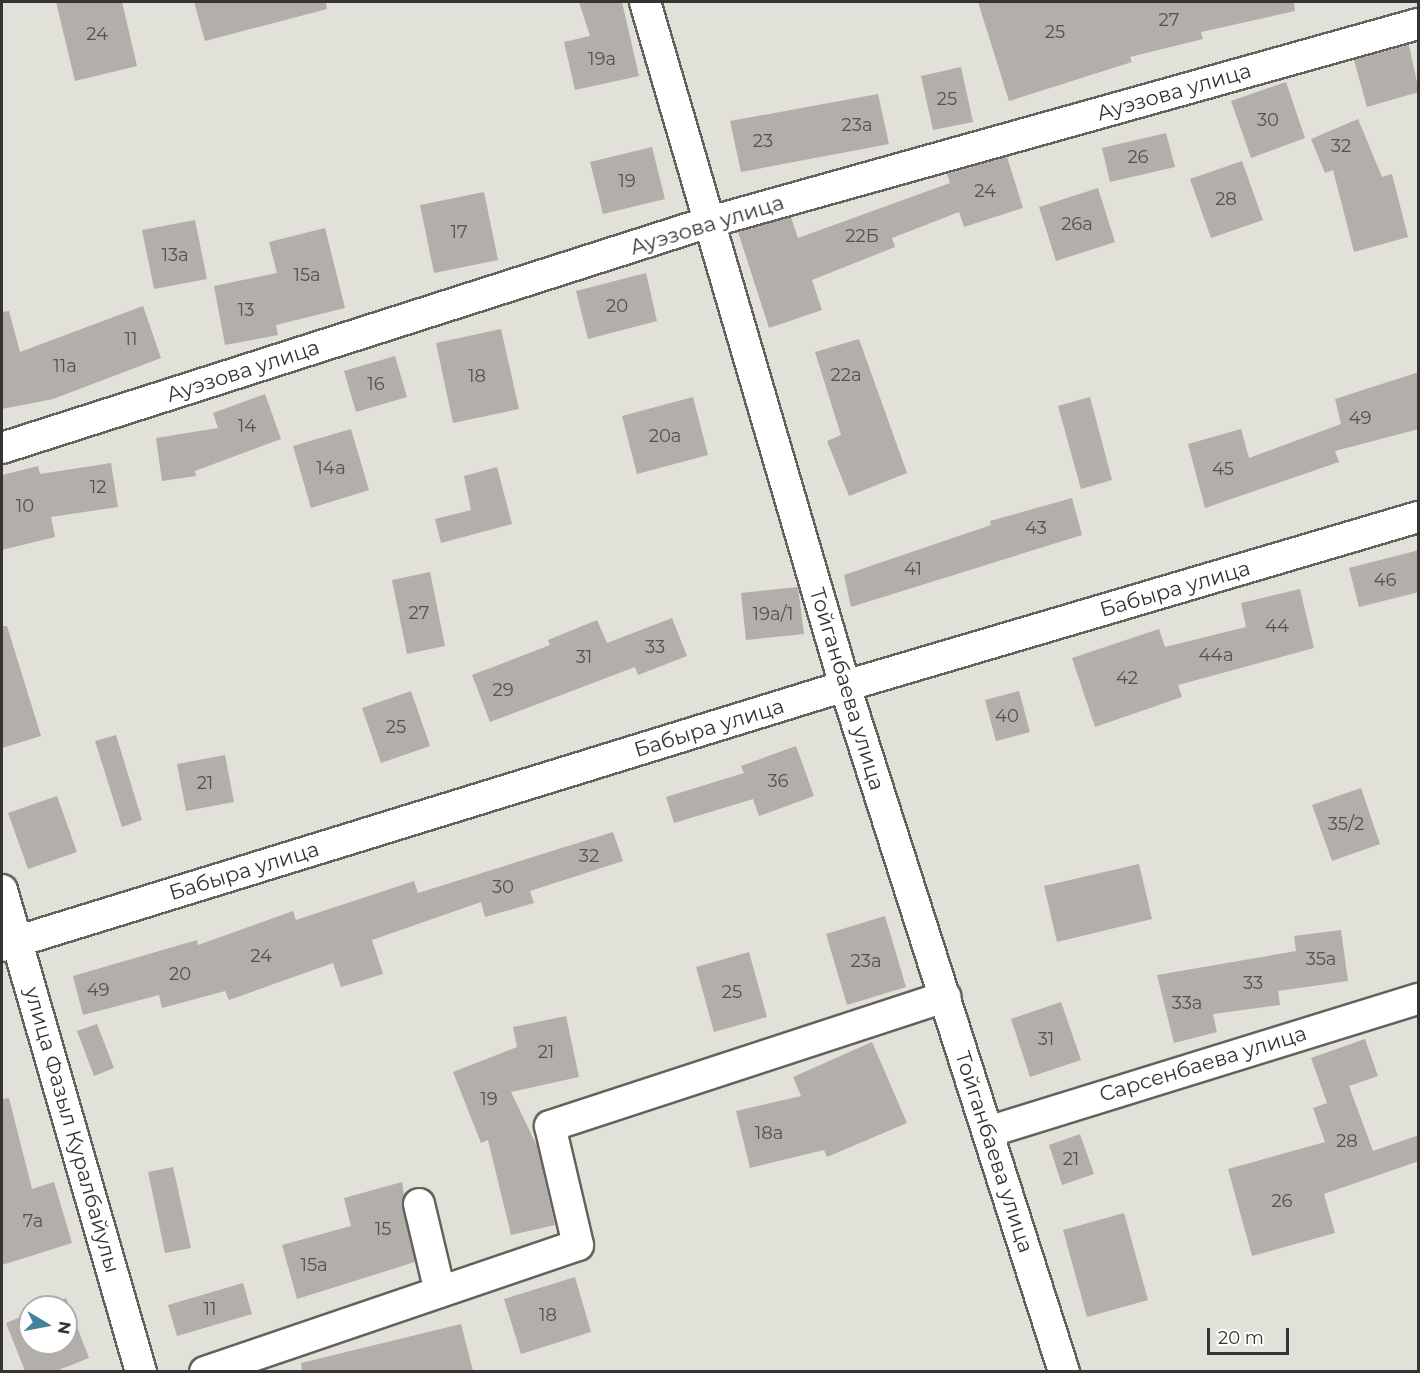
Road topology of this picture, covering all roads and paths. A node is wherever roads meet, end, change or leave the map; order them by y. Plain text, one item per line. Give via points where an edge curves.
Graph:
1 (645, 2) edge
2 (1419, 24) edge
3 (706, 223) junction
4 (2, 448) edge
5 (1419, 518) edge
6 (845, 686) junction
7 (2, 890) edge
8 (10, 943) edge
9 (945, 997) junction
10 (1419, 999) edge
11 (988, 1132) junction
12 (419, 1204) dead end
13 (440, 1292) junction
14 (141, 1371) edge
15 (205, 1371) edge
16 (1064, 1371) edge

1 - 3 street, Тойганбаева улица
2 - 3 street, Ауэзова улица
3 - 4 street, Ауэзова улица
3 - 6 street, Тойганбаева улица
5 - 6 street, Бабыра улица
6 - 8 street, Бабыра улица
6 - 9 street, Тойганбаева улица
7 - 8 street, улица Фазыл Куралбайулы
8 - 14 street, улица Фазыл Куралбайулы
9 - 11 street, Тойганбаева улица
9 - 13 street via 550,1126 578,1245
10 - 11 street, Сарсенбаева улица
11 - 16 street, Тойганбаева улица
12 - 13 street
13 - 15 street

